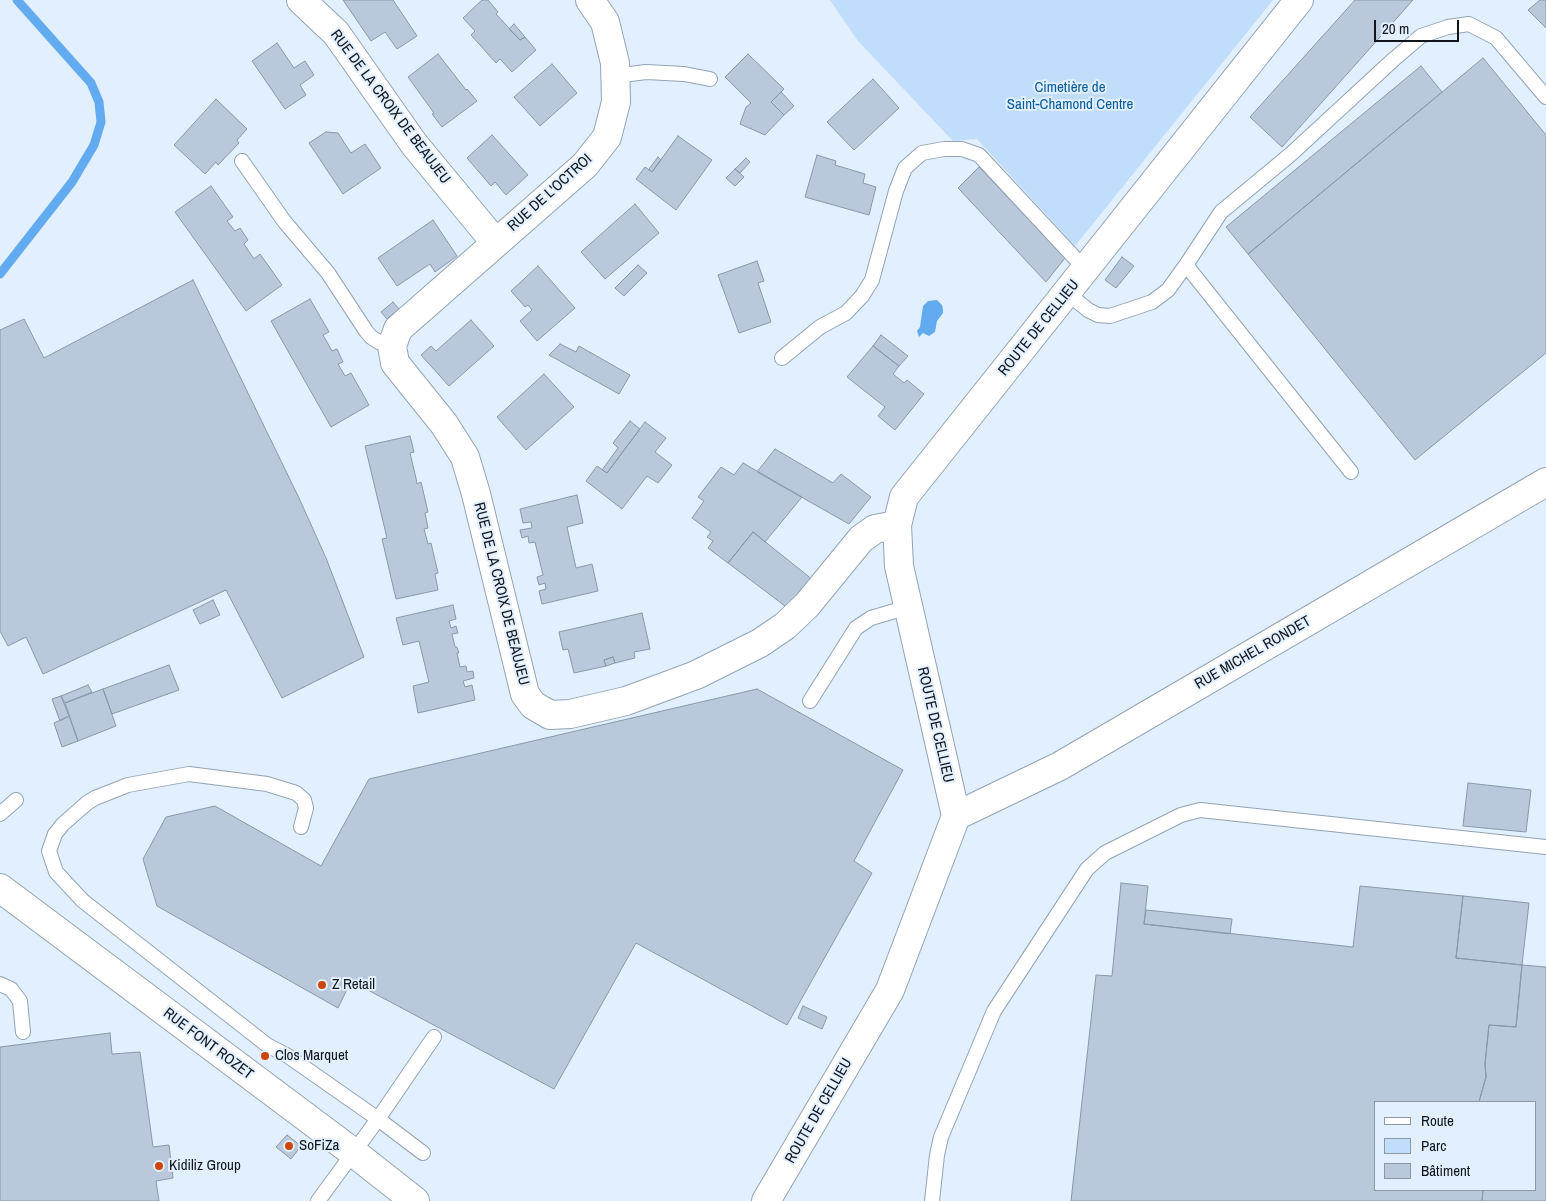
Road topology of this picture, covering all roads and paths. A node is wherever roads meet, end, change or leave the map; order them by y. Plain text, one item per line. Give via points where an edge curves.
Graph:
1 (301, 0) edge
2 (590, 0) edge
3 (1299, 0) edge
4 (616, 76) junction
5 (710, 79) dead end
6 (1546, 97) edge
7 (242, 161) dead end
8 (495, 242) junction
9 (1186, 265) junction
10 (1086, 270) junction
11 (1067, 293) junction
12 (392, 346) junction
13 (782, 358) dead end
14 (1351, 472) dead end
15 (1546, 482) edge
16 (897, 525) junction
17 (908, 607) junction
18 (810, 701) dead end
19 (16, 800) dead end
20 (0, 814) edge
21 (956, 816) junction
22 (301, 827) dead end
23 (1546, 847) edge
24 (0, 888) edge
25 (0, 984) edge
26 (23, 1032) dead end
27 (434, 1038) dead end
28 (378, 1119) junction
29 (354, 1153) junction
30 (422, 1153) dead end
31 (318, 1201) edge
32 (415, 1201) edge
33 (766, 1201) edge
34 (932, 1201) edge

1 - 8 street, RUE DE LA CROIX DE BEAUJEU via 336,33 414,144
2 - 4 street, RUE DE L'OCTROI via 605,22
3 - 10 street, ROUTE DE CELLIEU
4 - 5 lane via 646,72
4 - 8 street, RUE DE L'OCTROI via 616,102 606,137 585,165
6 - 9 lane via 1496,38 1469,24 1421,36 1291,154 1221,212
7 - 12 lane via 284,221 328,273 366,331 379,342
8 - 12 street via 398,329
9 - 11 lane via 1168,290 1152,302 1110,316 1093,313
9 - 14 lane
10 - 11 street, ROUTE DE CELLIEU
10 - 13 lane, ROUTE DE CELLIEU via 979,156 962,149 922,153 905,168 872,280 862,296 846,313 820,327
11 - 16 street, ROUTE DE CELLIEU via 904,497
12 - 16 street, RUE DE LA CROIX DE BEAUJEU via 395,363 444,424 465,457 525,694 533,705 550,714 570,714 626,701 696,674 760,643 807,605 861,539 875,529
15 - 21 street, RUE MICHEL RONDET via 1060,766
16 - 17 street, ROUTE DE CELLIEU via 899,566
17 - 18 lane via 871,618 856,628
17 - 21 street, ROUTE DE CELLIEU
19 - 20 lane
21 - 33 street, ROUTE DE CELLIEU via 890,990
22 - 28 lane via 306,808 304,800 296,793 267,784 188,774 128,784 87,802 55,834 49,851 56,872 83,901 267,1045
23 - 34 lane via 1200,810 1182,815 1105,853 1087,869 994,1011 941,1137
24 - 29 street, RUE FONT ROZET
25 - 26 lane via 11,988 20,1002
27 - 28 lane
28 - 29 lane
28 - 30 lane
29 - 31 lane
29 - 32 street, RUE FONT ROZET

